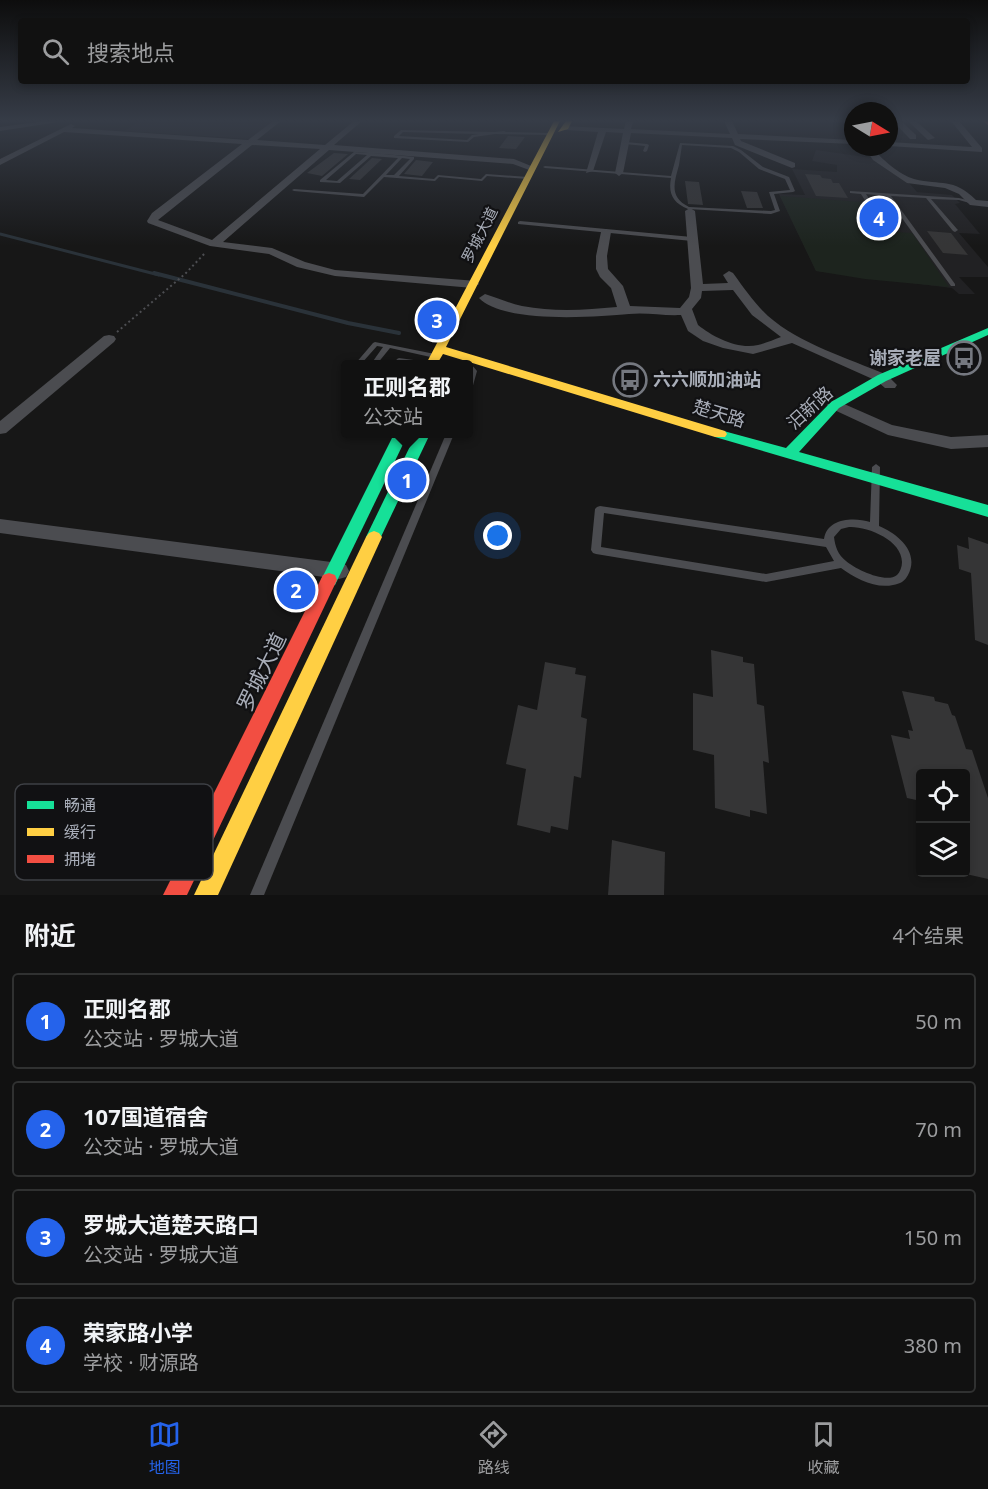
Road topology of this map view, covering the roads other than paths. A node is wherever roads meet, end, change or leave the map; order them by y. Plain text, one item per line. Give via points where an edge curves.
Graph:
1 (225, 163) edge
2 (307, 163) edge
3 (343, 163) edge
4 (361, 163) edge
5 (396, 163) edge
6 (408, 163) edge
7 (516, 163) edge
8 (540, 163) edge
9 (592, 163) edge
10 (621, 163) edge
11 (677, 163) edge
12 (755, 163) edge
13 (787, 163) edge
14 (884, 163) edge
15 (792, 165) dead end
16 (535, 171) junction
17 (589, 171) junction
18 (619, 173) junction
19 (383, 176) junction
20 (395, 177) junction
21 (671, 177) junction
22 (294, 190) dead end
23 (852, 192) dead end
24 (863, 193) junction
25 (888, 195) junction
26 (928, 198) junction
27 (973, 202) junction
28 (988, 204) edge
29 (690, 211) dead end
30 (518, 228) joint
31 (886, 229) dead end
32 (955, 230) dead end
33 (606, 232) junction
34 (692, 239) junction
35 (214, 244) junction
36 (473, 284) junction
37 (953, 285) dead end
38 (697, 288) junction
39 (485, 298) dead end
40 (686, 309) junction
41 (625, 311) junction
42 (988, 331) edge
43 (109, 339) road end
44 (794, 339) junction
45 (988, 341) edge
46 (388, 346) junction
47 (436, 355) edge
48 (461, 359) edge
49 (361, 360) edge
50 (377, 360) edge
51 (399, 360) edge
52 (473, 362) edge
53 (886, 382) junction
54 (840, 408) junction
55 (0, 429) edge
56 (398, 438) edge
57 (421, 438) edge
58 (448, 438) edge
59 (988, 441) edge
60 (793, 449) junction
61 (815, 456) junction
62 (876, 473) junction
63 (988, 498) edge
64 (988, 511) edge
65 (0, 526) edge
66 (874, 527) junction
67 (829, 544) junction
68 (842, 564) junction
69 (335, 571) junction
70 (357, 576) junction
71 (213, 818) edge
72 (182, 880) edge
73 (175, 895) edge
74 (206, 895) edge
75 (257, 895) edge

1 - 35 street via 152,221
2 - 35 street
3 - 4 lane via 322,181 338,182
5 - 19 lane
6 - 20 lane
7 - 16 street
8 - 16 main road, 罗城大道
9 - 17 street
10 - 18 street
11 - 21 lane
12 - 21 lane via 787,178 794,191 771,193 778,211 688,208 674,200
13 - 15 street
14 - 27 street via 925,190 962,192
16 - 17 lane
16 - 20 lane via 486,175 482,180
16 - 30 main road, 罗城大道
16 - 36 main road, 罗城大道
17 - 18 lane
18 - 21 lane
19 - 20 lane
19 - 22 lane via 364,196
23 - 24 lane
24 - 25 lane
24 - 31 lane
25 - 26 lane
25 - 37 lane
26 - 27 lane
26 - 32 lane
27 - 28 street
29 - 34 street
30 - 33 lane
33 - 34 lane
33 - 41 street via 601,267 605,279 617,286
34 - 38 street
35 - 36 street via 272,251 301,266 335,273
36 - 47 main road, 罗城大道
38 - 40 street
38 - 44 street via 732,281 769,326
39 - 41 street via 547,313
40 - 41 street via 664,313
40 - 44 street via 689,324 698,332 731,348 754,350
42 - 53 main road, 汨新路
43 - 55 street
44 - 53 street
45 - 53 main road
46 - 47 lane
46 - 49 lane via 375,344
46 - 50 lane
47 - 48 main road, 楚天路
47 - 51 lane
52 - 60 main road, 楚天路
53 - 54 main road, 汨新路
54 - 59 street via 888,430 951,443
54 - 60 main road, 汨新路
54 - 61 main road via 824,430
56 - 69 main road, 罗城大道
57 - 70 main road
58 - 75 lane
60 - 61 main road, 楚天路
61 - 62 main road, 楚天路
62 - 63 main road, 楚天路
62 - 64 main road, 楚天路
62 - 66 lane
65 - 69 street
66 - 67 lane via 841,525 830,536
66 - 68 lane via 902,549 907,568 902,576 881,582 867,579
67 - 68 lane
67 - 68 lane via 600,509 596,550 766,578
69 - 70 street
69 - 71 main road, 罗城大道
70 - 74 main road
72 - 73 main road, 罗城大道

